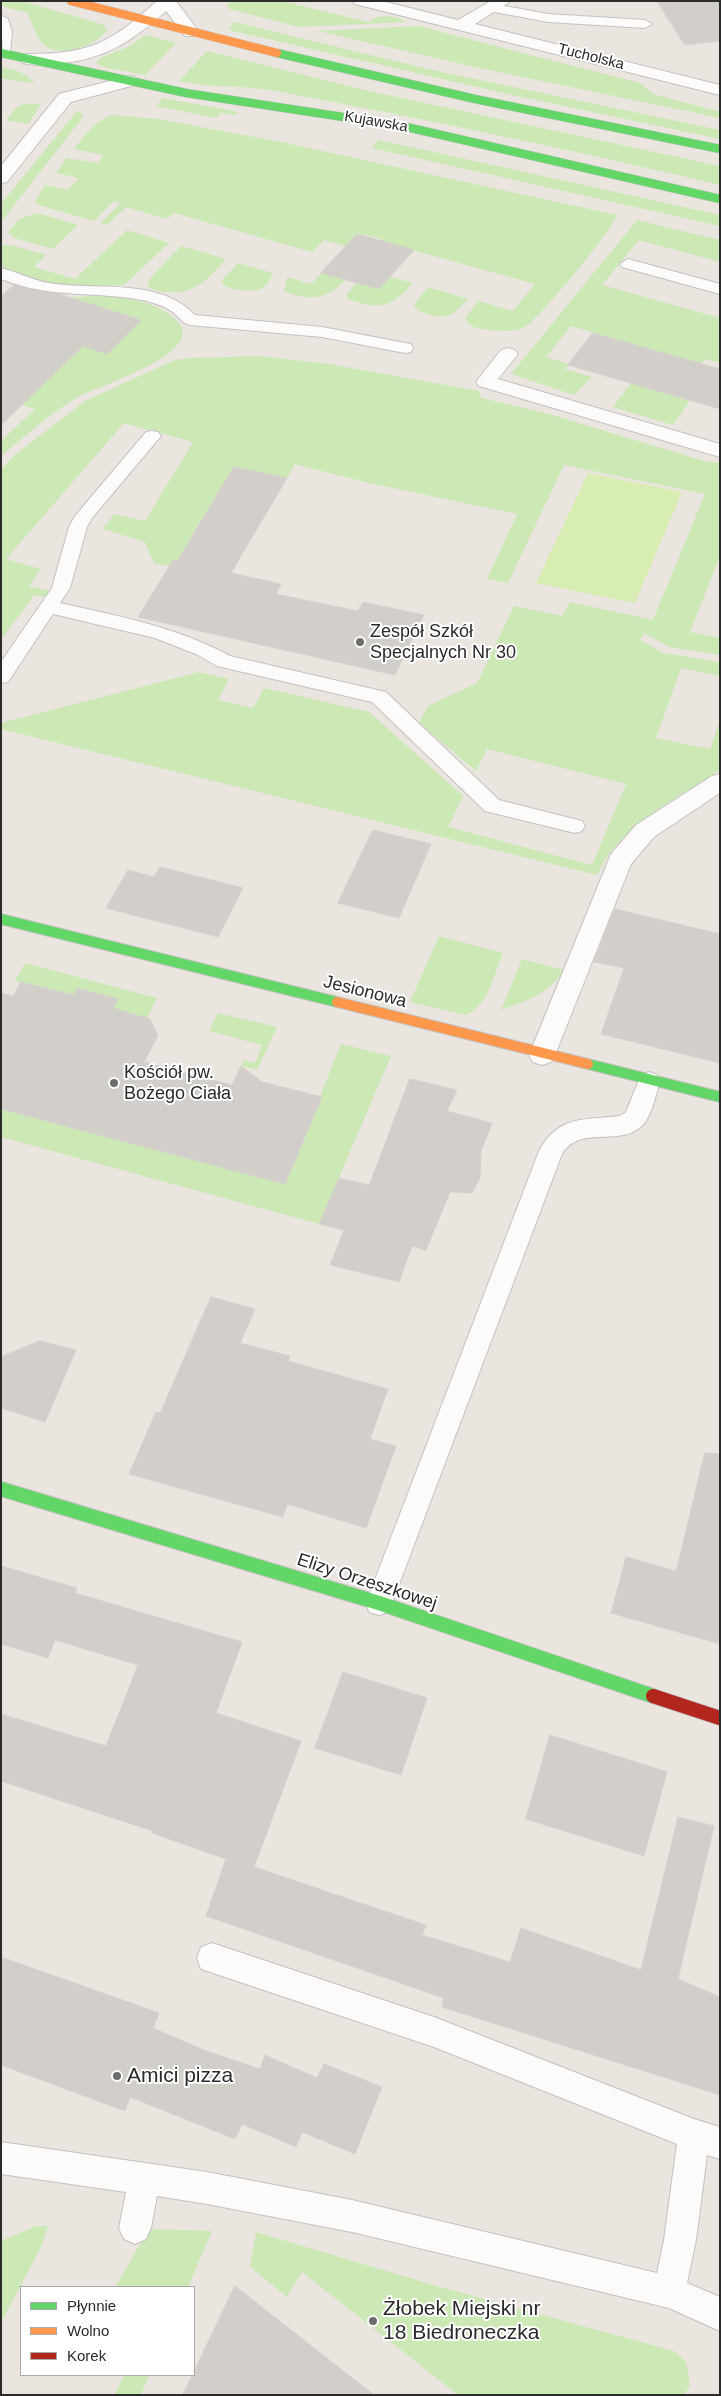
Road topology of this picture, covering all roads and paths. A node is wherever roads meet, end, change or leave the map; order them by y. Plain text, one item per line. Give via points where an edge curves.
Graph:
1 (71, 1) edge
2 (167, 1) edge
3 (361, 1) edge
4 (499, 5) edge
5 (1, 19) edge
6 (145, 21) junction
7 (645, 24) dead end
8 (462, 25) junction
9 (191, 32) junction
10 (2, 53) edge
11 (29, 59) junction
12 (129, 81) junction
13 (720, 90) edge
14 (65, 98) junction
15 (720, 149) edge
16 (1, 178) edge
17 (720, 200) edge
18 (628, 264) dead end
19 (1, 274) edge
20 (720, 289) edge
21 (406, 348) dead end
22 (508, 354) dead end
23 (152, 436) dead end
24 (720, 451) edge
25 (48, 607) junction
26 (1, 677) edge
27 (720, 782) edge
28 (575, 826) dead end
29 (1, 920) edge
30 (542, 1055) junction
31 (649, 1081) junction
32 (720, 1097) edge
33 (1, 1489) edge
34 (379, 1603) junction
35 (720, 1718) edge
36 (212, 1958) dead end
37 (707, 2139) edge
38 (1, 2158) edge
39 (144, 2179) junction
40 (135, 2228) dead end
41 (669, 2292) junction
42 (720, 2315) edge

1 - 6 main road
2 - 6 street
2 - 9 street
3 - 8 street, Tucholska
4 - 7 lane via 548,18
4 - 8 street
5 - 10 lane via 5,32
6 - 9 main road
6 - 11 street, Kujawska via 109,47 88,56 64,60
8 - 13 street, Tucholska
9 - 15 main road via 542,114
10 - 11 main road, Kujawska
11 - 12 main road, Kujawska
11 - 14 street
12 - 14 street
12 - 17 main road, Kujawska via 186,93 402,126
14 - 16 street
18 - 20 lane
19 - 21 lane via 50,288 106,290 148,297 182,310 190,320 322,332
22 - 24 street via 486,382
23 - 25 lane via 84,516 65,576
25 - 26 lane
25 - 28 lane via 206,649 224,661 379,697 492,806
27 - 30 street via 645,831 620,860
29 - 30 main road, Jesionowa
30 - 31 main road, Jesionowa
31 - 32 main road, Jesionowa
31 - 34 lane via 636,1117 626,1125 570,1131 558,1140 551,1151
33 - 34 main road, Elizy Orzeszkowej
34 - 35 main road, Elizy Orzeszkowej
36 - 37 lane via 434,2032
37 - 41 lane
38 - 39 lane
39 - 40 lane
39 - 41 lane via 352,2216
41 - 42 lane

